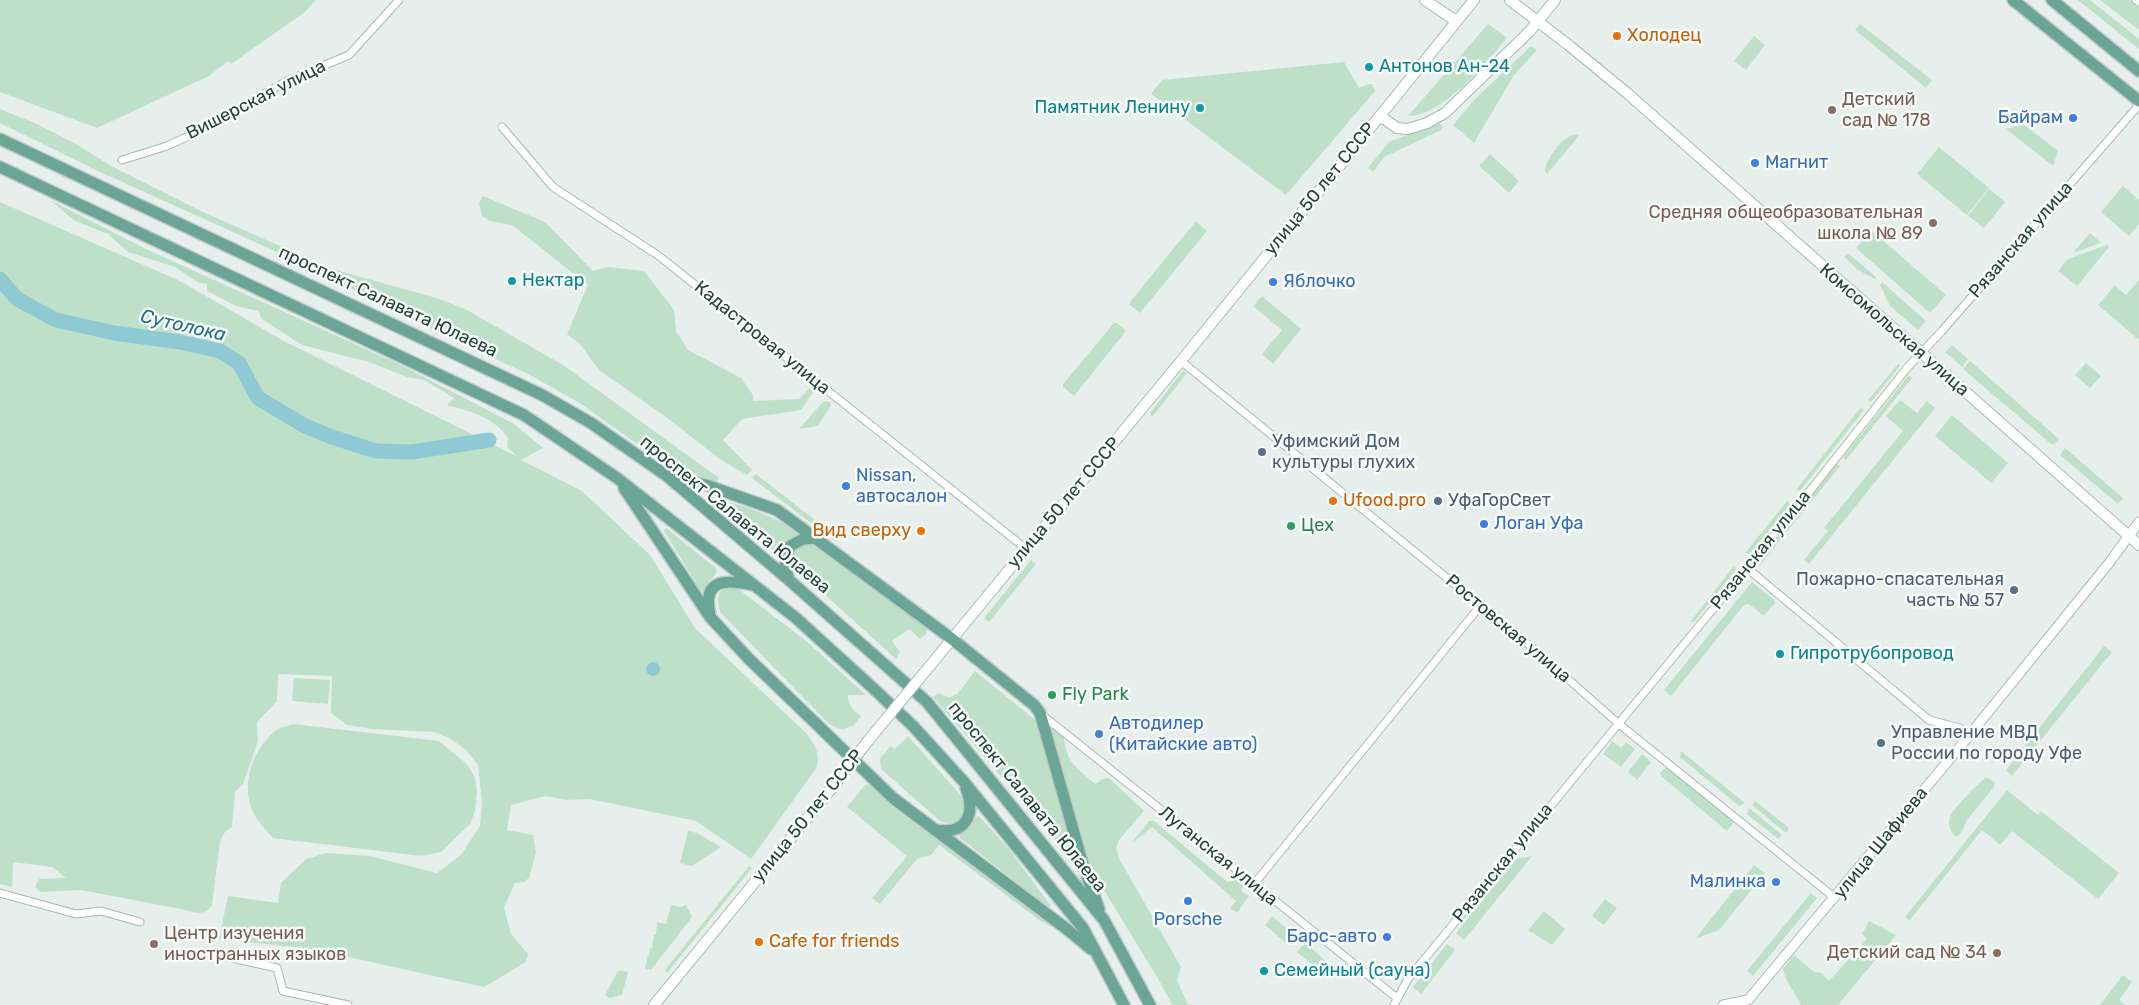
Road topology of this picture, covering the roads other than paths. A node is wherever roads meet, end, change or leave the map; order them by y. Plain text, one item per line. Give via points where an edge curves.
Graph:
1 (399, 0) edge
2 (1425, 0) edge
3 (1474, 0) edge
4 (1556, 0) edge
5 (2013, 0) edge
6 (2052, 0) edge
7 (2136, 0) edge
8 (1513, 2) edge
9 (2139, 2) edge
10 (1456, 21) junction
11 (1538, 22) junction
12 (2139, 71) edge
13 (2139, 101) edge
14 (2139, 105) edge
15 (1380, 116) junction
16 (502, 127) dead end
17 (0, 139) edge
18 (122, 160) dead end
19 (0, 167) edge
20 (1921, 354) junction
21 (1181, 361) junction
22 (666, 476) junction
23 (617, 478) junction
24 (2139, 522) edge
25 (2128, 536) junction
26 (816, 538) junction
27 (2139, 545) edge
28 (1025, 548) junction
29 (1747, 568) junction
30 (790, 580) junction
31 (757, 587) junction
32 (1481, 605) junction
33 (710, 617) junction
34 (952, 639) junction
35 (1040, 713) junction
36 (1619, 724) junction
37 (1970, 734) junction
38 (852, 761) junction
39 (964, 782) junction
40 (935, 830) junction
41 (1254, 884) junction
42 (0, 893) edge
43 (1835, 898) junction
44 (1104, 920) junction
45 (140, 922) dead end
46 (205, 952) dead end
47 (1097, 954) junction
48 (1395, 1001) edge
49 (348, 1005) edge
50 (654, 1005) edge
51 (1124, 1005) edge
52 (1150, 1005) edge
53 (1723, 1005) edge

1 - 18 street, Вишерская улица via 349,54 287,81 193,134
2 - 10 main road
3 - 10 main road, улица 50 лет СССР
4 - 11 main road
5 - 13 main road
6 - 12 main road
7 - 9 street
8 - 11 main road, Комсомольская улица
10 - 15 main road, улица 50 лет СССР
11 - 15 main road via 1445,114 1408,129 1397,128
11 - 20 main road, Комсомольская улица via 1627,93
14 - 20 street, Рязанская улица
15 - 21 main road, улица 50 лет СССР
16 - 28 street, Кадастровая улица via 553,186 659,256
17 - 22 main road, проспект Салавата Юлаева via 542,395 591,423
19 - 23 main road via 524,415
20 - 25 main road, Комсомольская улица
20 - 29 street, Рязанская улица
21 - 28 main road, улица 50 лет СССР
21 - 32 street, Ростовская улица
22 - 26 main road via 706,485 777,510
22 - 30 main road, проспект Салавата Юлаева
23 - 31 main road
23 - 33 main road
24 - 25 street, улица Шафиева
25 - 27 main road, Комсомольская улица
25 - 37 street, улица Шафиева
26 - 30 main road via 803,539 790,546 785,565
26 - 34 main road
28 - 34 main road, улица 50 лет СССР
29 - 36 street, Рязанская улица
29 - 37 street via 1929,720
30 - 44 main road, проспект Салавата Юлаева via 927,702
31 - 33 main road via 727,581 716,585 709,598
31 - 39 main road via 874,688
32 - 36 street, Ростовская улица
32 - 41 street
33 - 38 main road
34 - 35 main road via 1019,692
34 - 38 main road, улица 50 лет СССР, bridge
35 - 41 street, Луганская улица
35 - 44 main road via 1084,868
36 - 43 street, Ростовская улица
36 - 48 street, Рязанская улица via 1408,979
37 - 43 street, улица Шафиева
38 - 40 main road
38 - 50 main road, улица 50 лет СССР
39 - 40 main road via 970,804 968,818 958,829
39 - 47 main road via 1083,928
40 - 47 main road
41 - 48 street, Луганская улица
42 - 45 street via 76,914 101,911
43 - 53 street, улица Шафиева via 1748,1000
44 - 52 main road, проспект Салавата Юлаева
46 - 49 street via 277,968 283,990
47 - 51 main road

